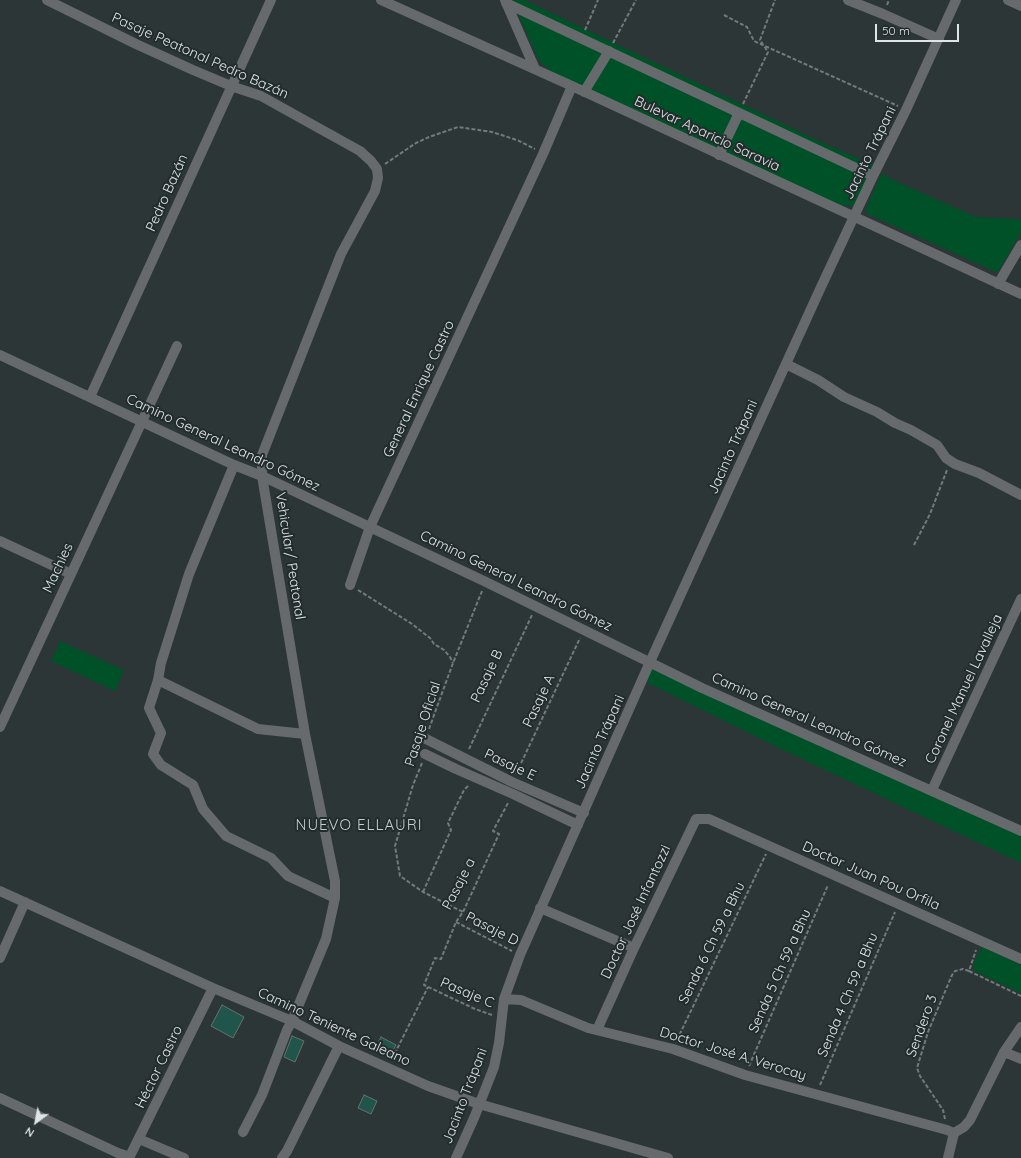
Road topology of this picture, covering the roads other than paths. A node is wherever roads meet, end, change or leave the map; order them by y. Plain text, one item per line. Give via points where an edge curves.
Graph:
1 (47, 0) edge
2 (271, 0) edge
3 (381, 0) edge
4 (848, 0) edge
5 (956, 0) edge
6 (1008, 0) edge
7 (505, 2) edge
8 (1021, 6) edge
9 (939, 39) junction
10 (608, 51) junction
11 (535, 69) junction
12 (231, 86) junction
13 (572, 86) junction
14 (584, 92) junction
15 (739, 113) junction
16 (719, 155) junction
17 (377, 169) joint
18 (873, 176) junction
19 (854, 218) junction
20 (1021, 245) edge
21 (998, 284) junction
22 (1021, 294) edge
23 (177, 346) dead end
24 (0, 356) edge
25 (786, 364) junction
26 (90, 397) junction
27 (141, 422) junction
28 (234, 465) junction
29 (262, 476) junction
30 (1021, 495) edge
31 (370, 527) junction
32 (0, 542) edge
33 (71, 574) junction
34 (350, 585) road end
35 (1021, 599) edge
36 (650, 662) junction
37 (158, 680) junction
38 (0, 727) edge
39 (305, 734) junction
40 (426, 739) road end
41 (425, 754) road end
42 (465, 759) junction
43 (456, 770) junction
44 (512, 782) junction
45 (932, 790) junction
46 (513, 794) junction
47 (584, 813) junction
48 (709, 820) joint
49 (578, 825) junction
50 (1021, 831) edge
51 (0, 891) edge
52 (335, 898) junction
53 (25, 902) junction
54 (540, 908) junction
55 (634, 948) junction
56 (0, 958) edge
57 (1021, 959) edge
58 (212, 988) junction
59 (504, 999) junction
60 (292, 1021) junction
61 (1021, 1027) edge
62 (597, 1030) junction
63 (339, 1046) junction
64 (1004, 1052) junction
65 (1021, 1059) edge
66 (0, 1098) edge
67 (479, 1104) junction
68 (243, 1132) dead end
69 (951, 1132) junction
70 (139, 1139) junction
71 (130, 1158) edge
72 (184, 1158) edge
73 (282, 1158) edge
74 (456, 1158) edge
75 (668, 1158) edge
76 (948, 1158) edge

1 - 12 street, Pasaje Peatonal Pedro Bazán via 136,44
2 - 12 street, Pedro Bazán
3 - 11 street, Bulevar Aparicio Saravia
4 - 9 street
5 - 9 street, Jacinto Trápani
6 - 8 street
7 - 10 street
7 - 11 street
9 - 18 street, Jacinto Trápani
10 - 14 street
10 - 15 street
11 - 13 street, Bulevar Aparicio Saravia
12 - 17 street, Pasaje Peatonal Pedro Bazán via 261,96 349,144 371,160
12 - 26 street, Pedro Bazán
13 - 14 street, Bulevar Aparicio Saravia
13 - 31 street, General Enrique Castro via 544,154
14 - 16 street, Bulevar Aparicio Saravia
15 - 16 street
15 - 18 street
16 - 19 street, Bulevar Aparicio Saravia
17 - 29 street, Vehicular/ Peatonal via 375,191 341,254 262,455
18 - 19 street, Jacinto Trápani
19 - 21 street, Bulevar Aparicio Saravia
19 - 25 street, Jacinto Trápani
20 - 21 street
21 - 22 street, Bulevar Aparicio Saravia
23 - 27 street, Machies
24 - 26 street, Camino General Leandro Gómez
25 - 30 street via 937,445 950,461
25 - 36 street, Jacinto Trápani
26 - 27 street, Camino General Leandro Gómez
27 - 28 street, Camino General Leandro Gómez
27 - 33 street, Machies
28 - 29 street, Camino General Leandro Gómez
28 - 37 street via 189,574
29 - 31 street, Camino General Leandro Gómez
29 - 39 street, Vehicular/ Peatonal
31 - 34 street, General Enrique Castro
31 - 36 street, Camino General Leandro Gómez
32 - 33 street
33 - 38 street, Machies
35 - 45 street, Coronel Manuel Lavalleja
36 - 45 street, Camino General Leandro Gómez via 702,688
36 - 47 street, Jacinto Trápani
37 - 39 street via 258,729
37 - 52 street via 149,708 161,733 153,754 161,765 193,785 203,809 226,836 271,858 288,876
39 - 52 street, Vehicular/ Peatonal via 336,881
40 - 42 street, Pasaje E
41 - 43 street, Pasaje E
42 - 43 street
42 - 44 street, Pasaje E
43 - 46 street, Pasaje E
44 - 46 street
44 - 47 street, Pasaje E
45 - 50 street, Camino General Leandro Gómez
46 - 49 street, Pasaje E
47 - 49 street, Jacinto Trápani
48 - 55 street, Doctor José Infantozzi via 696,819
48 - 57 street, Doctor Juan Pou Orfila
49 - 54 street, Jacinto Trápani
51 - 53 street, Camino Teniente Galeano
52 - 60 street, Vehicular/ Peatonal via 326,939
53 - 56 street
53 - 58 street, Camino Teniente Galeano
54 - 55 street
54 - 59 street, Jacinto Trápani
55 - 62 street, Doctor José Infantozzi
58 - 60 street, Camino Teniente Galeano
58 - 70 street, Héctor Castro
59 - 62 street, Doctor José A. Verocay via 521,1000
59 - 67 street, Jacinto Trápani via 494,1067
60 - 63 street, Camino Teniente Galeano
60 - 68 street, Vehicular/ Peatonal via 262,1095
61 - 64 street
62 - 69 street, Doctor José A. Verocay via 673,1049 745,1075
63 - 67 street, Camino Teniente Galeano via 428,1086
63 - 73 street
64 - 65 street
64 - 69 street via 970,1120 964,1127
66 - 71 street
67 - 74 street, Jacinto Trápani
67 - 75 street, Camino Teniente Galeano
69 - 76 street
70 - 71 street, Héctor Castro
70 - 72 street

